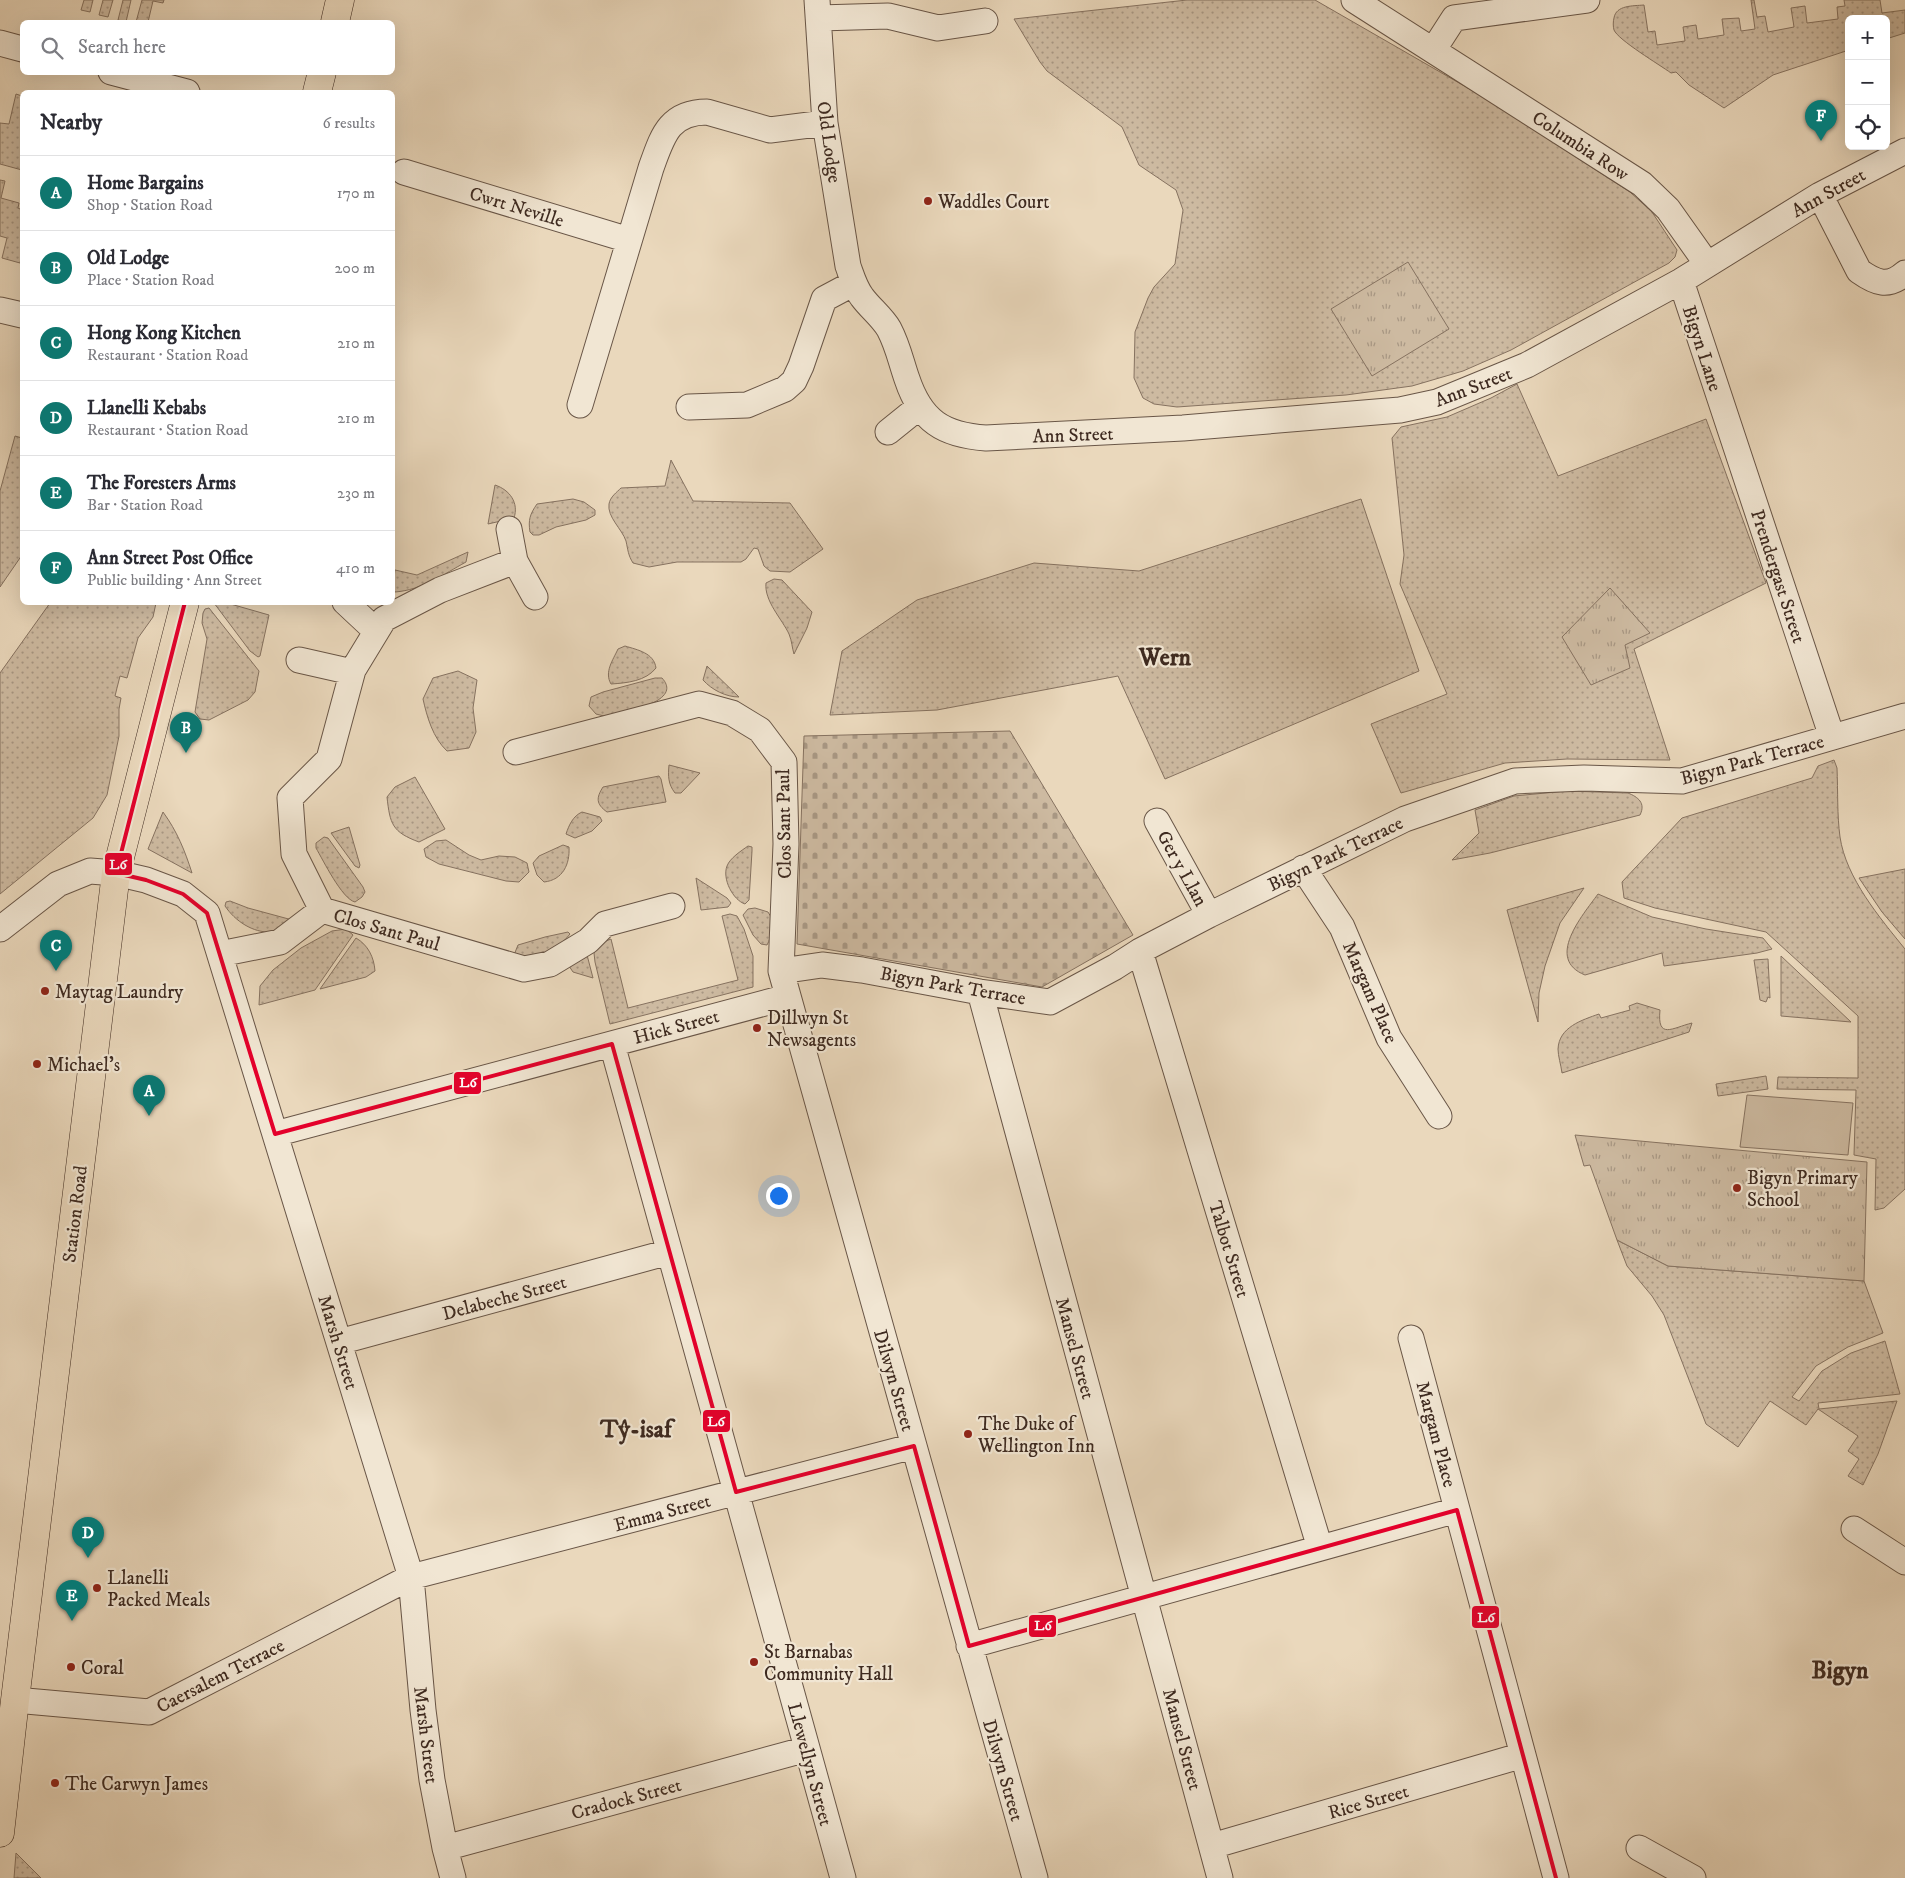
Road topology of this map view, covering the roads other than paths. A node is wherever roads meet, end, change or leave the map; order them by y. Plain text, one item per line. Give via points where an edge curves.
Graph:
1 (340, 0) edge
2 (1354, 0) edge
3 (1587, 0) edge
4 (818, 9) edge
5 (335, 20) edge
6 (985, 21) dead end
7 (0, 43) edge
8 (20, 48) edge
9 (1434, 50) junction
10 (123, 75) edge
11 (321, 75) edge
12 (180, 90) edge
13 (318, 90) edge
14 (825, 123) junction
15 (1905, 151) edge
16 (404, 172) dead end
17 (1820, 195) junction
18 (629, 240) junction
19 (1707, 264) junction
20 (1905, 274) edge
21 (1681, 281) junction
22 (854, 284) junction
23 (0, 310) edge
24 (20, 315) edge
25 (580, 405) dead end
26 (689, 406) dead end
27 (919, 407) junction
28 (1725, 415) joint
29 (888, 432) dead end
30 (986, 438) joint
31 (509, 529) dead end
32 (515, 561) junction
33 (536, 597) dead end
34 (184, 605) edge
35 (348, 605) edge
36 (376, 631) junction
37 (299, 660) dead end
38 (352, 672) junction
39 (1905, 716) edge
40 (1832, 737) junction
41 (516, 752) dead end
42 (1157, 821) dead end
43 (1303, 868) junction
44 (116, 873) junction
45 (672, 906) dead end
46 (322, 910) junction
47 (1209, 915) junction
48 (0, 929) edge
49 (1140, 951) junction
50 (220, 954) junction
51 (781, 971) junction
52 (980, 992) junction
53 (787, 997) junction
54 (612, 1044) junction
55 (1439, 1116) dead end
56 (275, 1134) junction
57 (669, 1252) junction
58 (1411, 1338) dead end
59 (339, 1342) junction
60 (914, 1446) junction
61 (736, 1492) junction
62 (1457, 1510) junction
63 (1854, 1529) dead end
64 (1320, 1548) junction
65 (1905, 1562) edge
66 (411, 1577) junction
67 (1144, 1597) junction
68 (970, 1646) junction
69 (9, 1714) edge
70 (807, 1749) junction
71 (1524, 1756) junction
72 (0, 1833) edge
73 (1212, 1846) junction
74 (445, 1848) junction
75 (1639, 1848) dead end
76 (453, 1878) edge
77 (843, 1878) edge
78 (1035, 1878) edge
79 (1220, 1878) edge
80 (1556, 1878) edge
81 (1693, 1878) edge

1 - 5 main road
2 - 9 street, Columbia Row
3 - 9 street via 1454,18
4 - 6 street via 888,16 938,28
4 - 14 street, Old Lodge
7 - 8 street
9 - 19 street, Columbia Row via 1642,184 1668,209
10 - 12 street
11 - 13 main road
14 - 18 street via 770,130 707,112 686,114 677,119 660,142
14 - 22 street, Old Lodge via 848,266
15 - 17 street, Ann Street
16 - 18 street, Cwrt Neville
17 - 19 street, Ann Street
17 - 20 street via 1860,271 1882,282 1891,282
18 - 25 street
19 - 21 street, Ann Street
21 - 28 street, Bigyn Lane
21 - 30 street, Ann Street via 1527,365 1437,402 1400,410 1192,428
22 - 26 street via 824,299 801,366 785,389 747,405
22 - 27 street, Old Lodge via 888,328 900,350 907,380
23 - 24 street
27 - 29 street
27 - 30 street, Old Lodge via 951,433
28 - 40 street, Prendergast Street
31 - 32 street
32 - 33 street
32 - 36 street, Clos Sant Paul via 440,590 384,619
34 - 44 main road, Station Road
35 - 36 street
36 - 38 street, Clos Sant Paul
37 - 38 street
38 - 46 street, Clos Sant Paul via 329,759 290,798 294,854
39 - 40 street, Bigyn Park Terrace
40 - 43 street, Bigyn Park Terrace via 1682,781 1584,778 1514,781 1406,819
41 - 51 street, Clos Sant Paul via 700,704 732,713 760,730 784,762 786,844
42 - 47 street, Ger y Llan
43 - 47 street, Bigyn Park Terrace
43 - 55 street, Margam Place via 1342,927 1390,1038
44 - 48 street, Marsh Street via 90,870 58,884
44 - 50 street, Marsh Street via 183,894 196,904 207,913
44 - 69 main road, Station Road
45 - 46 street, Clos Sant Paul via 605,924 588,940 550,964 524,969
46 - 50 street, Clos Sant Paul via 280,942
47 - 49 street, Bigyn Park Terrace
49 - 52 street, Bigyn Park Terrace via 1050,1002
49 - 64 street, Talbot Street
50 - 56 street, Marsh Street
51 - 52 street, Bigyn Park Terrace via 822,965
51 - 53 street, Clos Sant Paul
52 - 67 street, Mansel Street
53 - 54 street, Hick Street
53 - 60 street, Dilwyn Street
54 - 56 street, Hick Street
54 - 57 street, Llewellyn Street
56 - 59 street, Marsh Street
57 - 59 street, Delabeche Street
57 - 61 street, Llewellyn Street
58 - 62 street, Margam Place
59 - 66 street, Marsh Street
60 - 61 street, Emma Street
60 - 68 street, Dilwyn Street
61 - 66 street, Emma Street
61 - 70 street, Llewellyn Street
62 - 64 street
62 - 71 street, Margam Place
63 - 65 street
64 - 67 street
66 - 69 street, Caersalem Terrace via 149,1712
66 - 74 street, Marsh Street via 423,1710
67 - 68 street
67 - 73 street, Mansel Street
68 - 78 street, Dilwyn Street
69 - 72 main road, Station Road
70 - 74 street, Cradock Street
70 - 77 street, Llewellyn Street
71 - 73 street, Rice Street
71 - 80 street, Margam Place
73 - 79 street, Mansel Street
74 - 76 street, Marsh Street
75 - 81 street

